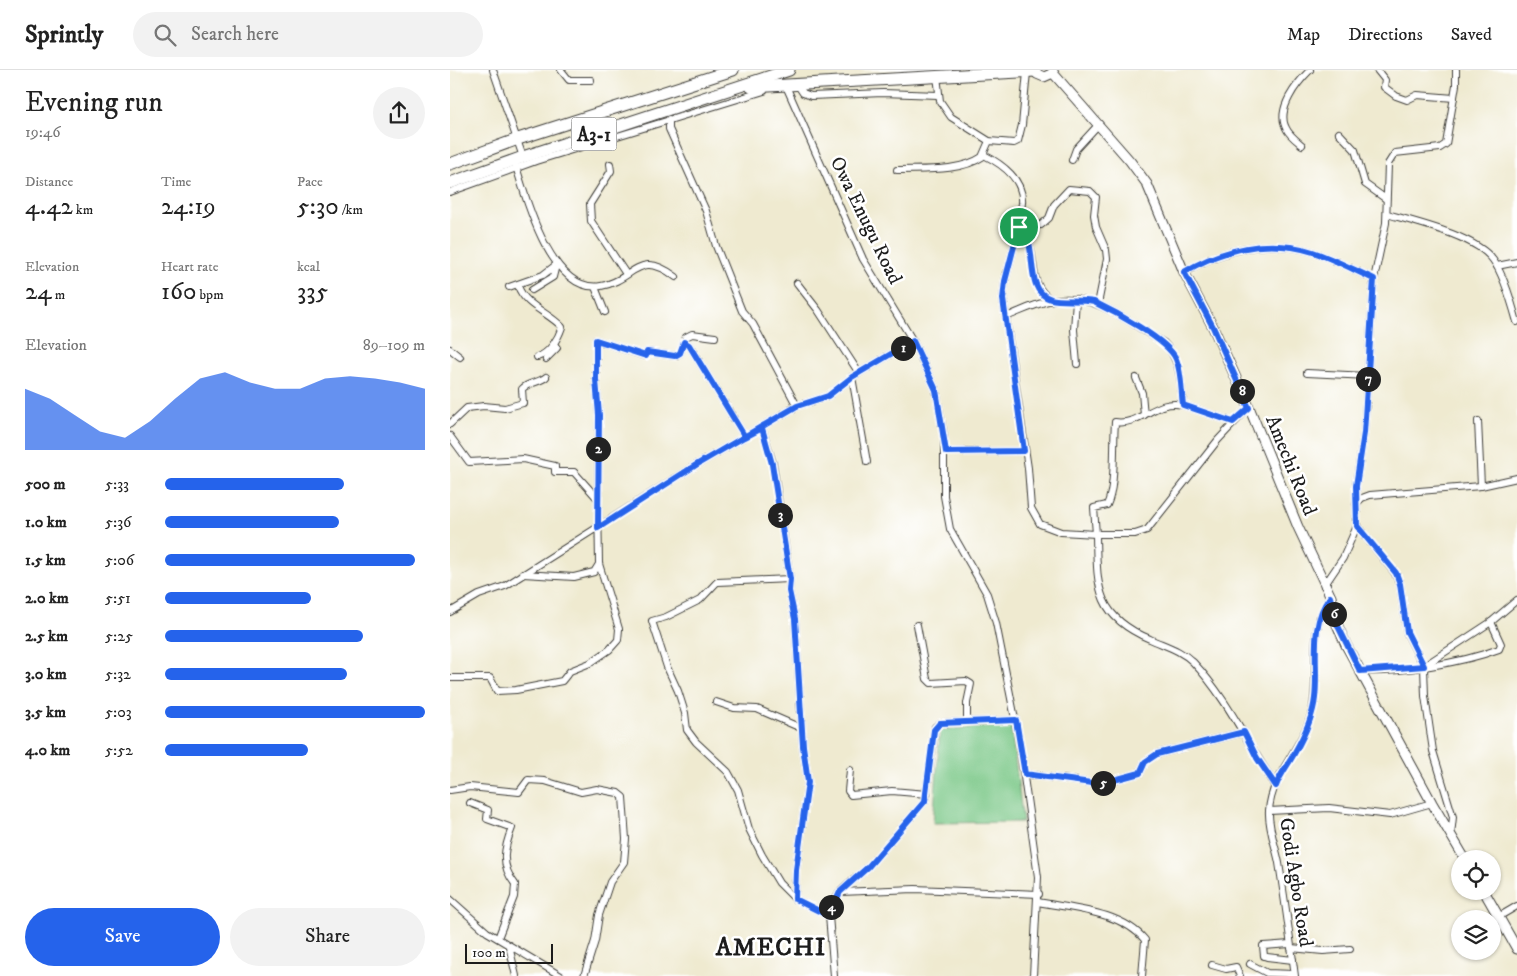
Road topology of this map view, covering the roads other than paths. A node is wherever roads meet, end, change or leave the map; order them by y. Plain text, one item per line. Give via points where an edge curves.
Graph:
1 (493, 70) edge
2 (561, 70) edge
3 (720, 70) edge
4 (734, 70) edge
5 (789, 70) edge
6 (1310, 70) edge
7 (1377, 70) edge
8 (1456, 70) edge
9 (1032, 71) edge
10 (1053, 71) edge
11 (937, 76) junction
12 (591, 80) dead end
13 (700, 81) junction
14 (792, 85) junction
15 (739, 87) junction
16 (938, 94) junction
17 (1454, 98) junction
18 (670, 119) junction
19 (1099, 124) junction
20 (1339, 133) dead end
21 (518, 139) junction
22 (989, 141) junction
23 (1302, 145) dead end
24 (984, 155) junction
25 (1072, 160) dead end
26 (518, 162) junction
27 (450, 164) edge
28 (610, 164) dead end
29 (897, 170) dead end
30 (450, 183) edge
31 (450, 192) edge
32 (1386, 199) junction
33 (1386, 214) junction
34 (1019, 227) junction
35 (1026, 236) junction
36 (1517, 262) edge
37 (556, 265) junction
38 (1497, 266) junction
39 (1184, 272) junction
40 (626, 274) junction
41 (676, 277) dead end
42 (1374, 279) junction
43 (797, 283) dead end
44 (518, 286) junction
45 (509, 287) dead end
46 (595, 287) junction
47 (532, 290) dead end
48 (1076, 299) junction
49 (1052, 300) junction
50 (1098, 304) junction
51 (605, 312) dead end
52 (1006, 317) junction
53 (1517, 322) edge
54 (715, 337) dead end
55 (913, 341) junction
56 (554, 344) junction
57 (686, 344) junction
58 (450, 349) edge
59 (460, 356) dead end
60 (536, 357) dead end
61 (546, 359) dead end
62 (1077, 364) dead end
63 (859, 373) junction
64 (1307, 373) dead end
65 (1368, 376) junction
66 (546, 377) dead end
67 (852, 377) junction
68 (1136, 378) dead end
69 (1183, 405) junction
70 (797, 406) junction
71 (1249, 408) junction
72 (1144, 415) junction
73 (1478, 421) dead end
74 (1233, 422) junction
75 (450, 424) edge
76 (762, 428) junction
77 (450, 436) edge
78 (745, 437) junction
79 (1024, 451) junction
80 (946, 452) junction
81 (867, 462) dead end
82 (1517, 478) edge
83 (1481, 486) junction
84 (598, 499) junction
85 (1356, 504) junction
86 (1357, 526) junction
87 (598, 528) junction
88 (1096, 534) junction
89 (599, 564) junction
90 (522, 574) junction
91 (790, 579) junction
92 (1324, 586) junction
93 (1330, 597) junction
94 (1517, 600) edge
95 (450, 612) edge
96 (1491, 622) junction
97 (917, 625) dead end
98 (1424, 666) junction
99 (1360, 671) junction
100 (450, 678) edge
101 (716, 702) dead end
102 (1016, 720) junction
103 (967, 722) junction
104 (802, 728) junction
105 (1244, 732) junction
106 (850, 770) dead end
107 (1025, 774) junction
108 (1276, 786) junction
109 (450, 790) edge
110 (928, 794) junction
111 (470, 803) dead end
112 (1432, 804) junction
113 (1268, 811) junction
114 (1452, 835) junction
115 (1460, 850) edge
116 (840, 892) junction
117 (1039, 894) junction
118 (795, 899) junction
119 (451, 902) edge
120 (1038, 902) junction
121 (1517, 906) edge
122 (1501, 915) edge
123 (829, 916) junction
124 (1501, 918) edge
125 (498, 938) junction
126 (509, 946) junction
127 (1291, 946) junction
128 (1350, 949) dead end
129 (1517, 949) edge
130 (1293, 960) junction
131 (1250, 964) dead end
132 (1212, 965) dead end
133 (1295, 975) edge
134 (516, 976) edge
135 (561, 976) edge
136 (584, 976) edge
137 (834, 976) edge
138 (1033, 976) edge
139 (1142, 976) edge
140 (1240, 976) edge

1 - 21 street
2 - 12 street via 569,80
3 - 13 highway
4 - 13 highway
5 - 15 highway, A3-1
6 - 23 street via 1297,84 1282,115 1285,128
7 - 17 street via 1385,80 1384,87 1407,100 1417,95
8 - 17 street
9 - 10 main road via 1044,77
9 - 11 highway
9 - 22 street via 1018,141
10 - 19 main road, Amechi Road
11 - 14 highway
11 - 16 street
13 - 21 highway, A3-1
14 - 15 highway
14 - 16 street via 811,96
14 - 18 street via 743,96
14 - 55 street, Owa Enugu Road via 863,259
15 - 26 highway, A3-1
16 - 22 street via 943,108 951,117
17 - 32 street via 1447,141 1443,147 1400,152 1390,159
18 - 26 street
18 - 70 street via 669,129 706,212 742,311 753,324
19 - 25 street via 1076,149
19 - 39 main road, Amechi Road via 1147,184
20 - 32 street via 1355,150 1365,184
21 - 26 street
21 - 27 highway, A3-1
22 - 24 street
24 - 29 street via 963,164
24 - 34 street via 1001,164 1019,188 1022,200
26 - 30 highway, A3-1
26 - 31 street
26 - 37 street via 524,196
28 - 40 street via 611,171 590,204 591,221
32 - 33 street
33 - 38 street via 1463,240 1483,250
33 - 42 street
34 - 35 street
34 - 52 street via 1003,290
35 - 49 street via 1038,288
35 - 50 street via 1030,226 1042,224 1049,218 1054,205 1069,189 1090,191 1096,197 1096,228 1108,259
36 - 38 street
37 - 44 street
37 - 46 street via 574,279
37 - 47 street via 553,277
38 - 53 street
39 - 42 street via 1207,260 1249,246 1263,245 1316,253
39 - 71 main road, Amechi Road
40 - 41 street via 654,264
40 - 46 street
42 - 65 street
43 - 63 street
44 - 45 street
44 - 56 street via 524,298 562,327
46 - 51 street
48 - 49 street
48 - 50 street
48 - 62 street
49 - 52 street
50 - 69 street via 1170,349 1180,370
52 - 79 street
54 - 57 street via 692,334 686,337
55 - 63 street
55 - 80 street, Owa Enugu Road via 936,390
56 - 60 street via 543,356
56 - 61 street via 557,348
57 - 78 street
57 - 84 street via 675,356 647,352 646,356 596,340
58 - 59 street
63 - 67 street
64 - 65 street
65 - 85 street
66 - 75 street via 525,385 522,389 523,403 505,408 466,408
67 - 70 street via 828,396
67 - 81 street
68 - 72 street via 1142,393
69 - 72 street via 1165,404
69 - 74 street
70 - 76 street
71 - 74 street
71 - 92 main road, Amechi Road
72 - 88 street via 1128,423 1115,422 1114,492 1107,505 1094,508
73 - 83 street
74 - 88 street via 1147,530 1135,534
76 - 78 street
76 - 91 street via 772,464
77 - 84 street via 469,462 524,459 556,466 555,472 574,472
78 - 87 street
79 - 80 street
79 - 88 street via 1031,508 1040,524 1061,532
80 - 102 street, Owa Enugu Road via 944,496 950,529 987,594
82 - 83 street
83 - 85 street via 1370,494
84 - 87 street
85 - 86 street
86 - 92 street via 1343,558
86 - 98 street via 1396,573 1407,632
87 - 89 street
87 - 90 street
88 - 105 street via 1098,582 1105,606 1132,631 1175,650 1192,662
89 - 90 street via 594,572 579,576
89 - 100 street via 619,629 618,640 609,650 590,664 570,671 562,681 516,690 497,691 490,678
90 - 95 street via 505,586 479,595
91 - 104 street
91 - 118 street via 717,582 700,600 652,621 678,691 687,730 728,772 738,790 754,841 779,883
92 - 93 main road, Amechi Road
93 - 99 main road, Amechi Road via 1336,622
93 - 108 street, Godi Agbo Road via 1320,619 1315,650 1316,685 1312,713
94 - 96 street
96 - 98 street
96 - 98 street via 1501,644 1499,649 1484,655
97 - 103 street via 930,683 966,681 971,684
98 - 99 street
98 - 114 street via 1432,744 1453,817
99 - 112 main road, Amechi Road
101 - 104 street via 734,708 757,709
102 - 103 street
102 - 107 street, Owa Enugu Road
103 - 110 street via 940,723 935,727
104 - 118 street via 808,782
105 - 107 street via 1157,754 1145,762 1140,773 1099,784
105 - 108 street
106 - 110 street via 848,791 851,795 892,791
107 - 117 street, Owa Enugu Road
108 - 113 street, Godi Agbo Road
109 - 136 street via 470,786 520,792 528,780 545,781 581,792 597,789 623,797 624,862 610,882
110 - 116 street via 921,807 868,867
111 - 125 street via 488,810 487,818 512,828 504,847 507,874 515,884 514,898
112 - 113 street via 1390,815 1329,808
112 - 114 main road, Amechi Road
113 - 127 street, Godi Agbo Road
114 - 115 main road, Amechi Road
116 - 117 street via 915,889
116 - 123 street
117 - 120 street, Owa Enugu Road
118 - 123 street
119 - 125 street
120 - 138 street, Owa Enugu Road
120 - 139 street via 1116,919 1133,928 1145,940
121 - 122 street
123 - 137 street
124 - 129 main road
125 - 126 street
126 - 134 street
126 - 135 street
127 - 128 street via 1324,951
127 - 130 street, Godi Agbo Road
127 - 130 street via 1263,946 1267,957
130 - 133 street, Godi Agbo Road
131 - 133 street via 1267,973
132 - 140 street via 1226,970 1236,967

